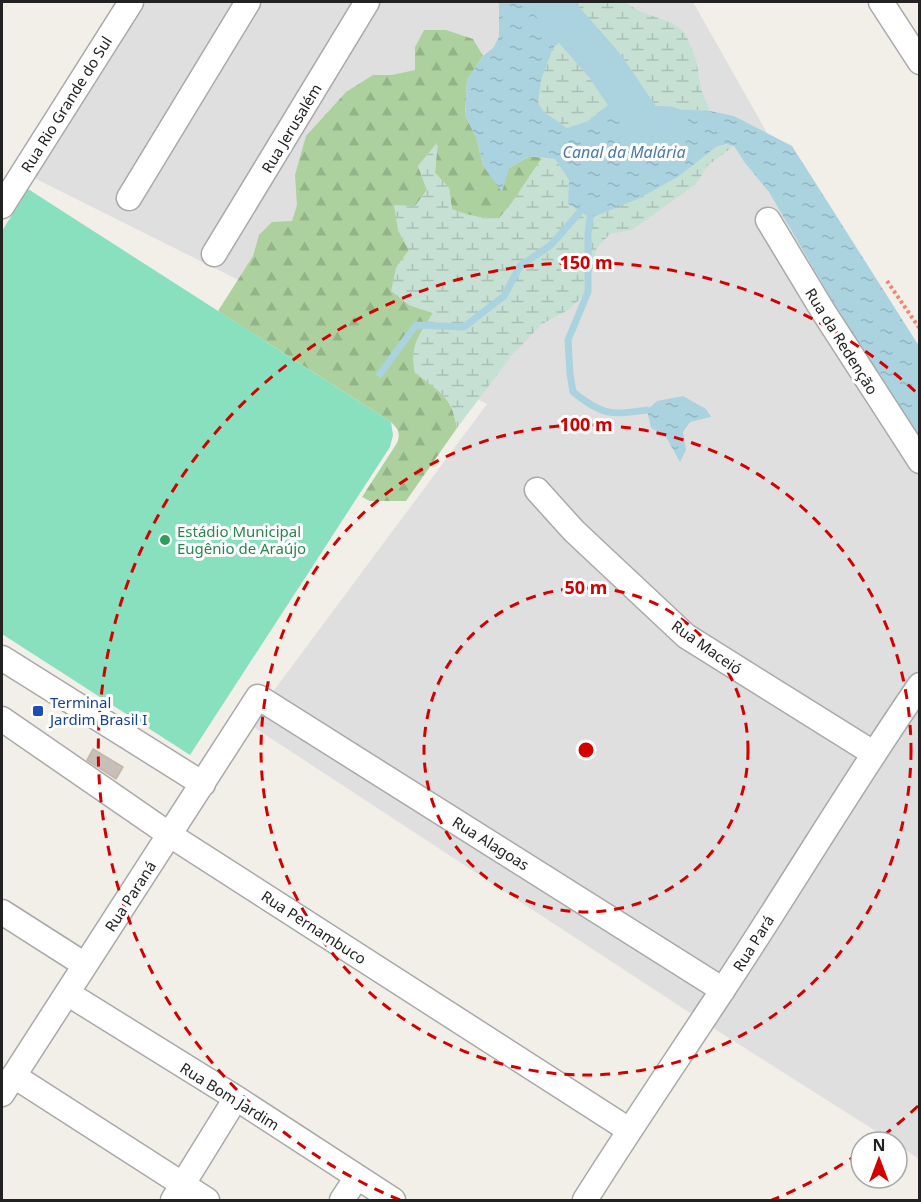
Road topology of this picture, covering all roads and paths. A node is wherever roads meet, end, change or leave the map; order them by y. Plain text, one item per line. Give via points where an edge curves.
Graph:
1 (131, 2) edge
2 (248, 2) edge
3 (367, 2) edge
4 (881, 2) edge
5 (920, 62) edge
6 (129, 198) dead end
7 (2, 206) edge
8 (768, 220) dead end
9 (214, 254) dead end
10 (887, 281) dead end
11 (920, 329) edge
12 (920, 460) edge
13 (537, 490) dead end
14 (2, 658) edge
15 (920, 685) edge
16 (258, 698) joint
17 (2, 719) edge
18 (873, 753) junction
19 (203, 784) junction
20 (170, 835) junction
21 (2, 912) edge
22 (86, 964) junction
23 (723, 990) junction
24 (66, 993) junction
25 (5, 1089) edge
26 (236, 1098) junction
27 (629, 1130) junction
28 (357, 1177) junction
29 (177, 1192) edge
30 (207, 1200) edge
31 (342, 1200) edge
32 (393, 1200) edge
33 (585, 1200) edge

1 - 7 street, Rua Rio Grande do Sul
2 - 6 street
3 - 9 street, Rua Jerusalém
4 - 5 street
8 - 12 street, Rua da Redenção
10 - 11 path
13 - 18 street, Rua Maceió via 574,531 686,636
14 - 19 street
15 - 18 street, Rua Pará
16 - 19 street, Rua Paraná
16 - 23 street, Rua Alagoas
17 - 20 street, Rua Pernambuco
18 - 23 street, Rua Pará
19 - 20 street, Rua Paraná
20 - 22 street, Rua Paraná
20 - 27 street, Rua Pernambuco
21 - 22 street
22 - 24 street, Rua Paraná
23 - 27 street, Rua Pará
24 - 25 street, Rua Paraná
24 - 26 street, Rua Bom Jardim
25 - 29 street
26 - 28 street, Rua Bom Jardim
26 - 29 street
27 - 33 street, Rua Pará
28 - 31 street
28 - 32 street, Rua Bom Jardim
29 - 30 street

